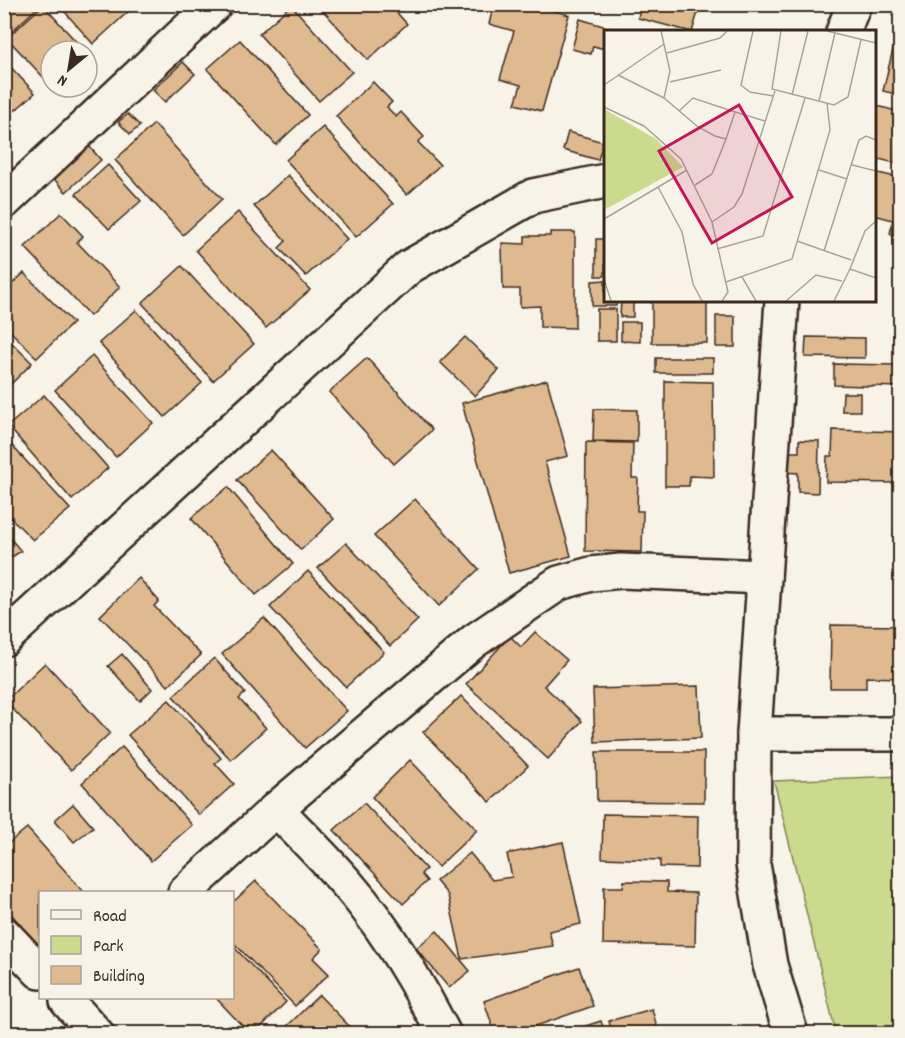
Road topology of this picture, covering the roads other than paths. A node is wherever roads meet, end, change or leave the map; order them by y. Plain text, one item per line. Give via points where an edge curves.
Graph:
1 (215, 4) edge
2 (854, 4) edge
3 (844, 30) edge
4 (604, 181) edge
5 (4, 202) edge
6 (782, 302) edge
7 (764, 577) junction
8 (4, 639) edge
9 (754, 734) junction
10 (900, 734) edge
11 (276, 808) junction
12 (186, 891) edge
13 (4, 934) edge
14 (39, 971) edge
15 (68, 999) edge
16 (97, 1034) edge
17 (444, 1034) edge
18 (791, 1034) edge

1 - 5 street
2 - 3 street
4 - 8 street via 533,196 408,267
6 - 7 street
7 - 9 street
7 - 11 street via 621,571 559,583 474,641
9 - 10 street
9 - 18 street via 753,864 770,964
11 - 12 street
11 - 17 street via 350,886 382,929 420,987
13 - 14 street
15 - 16 street

